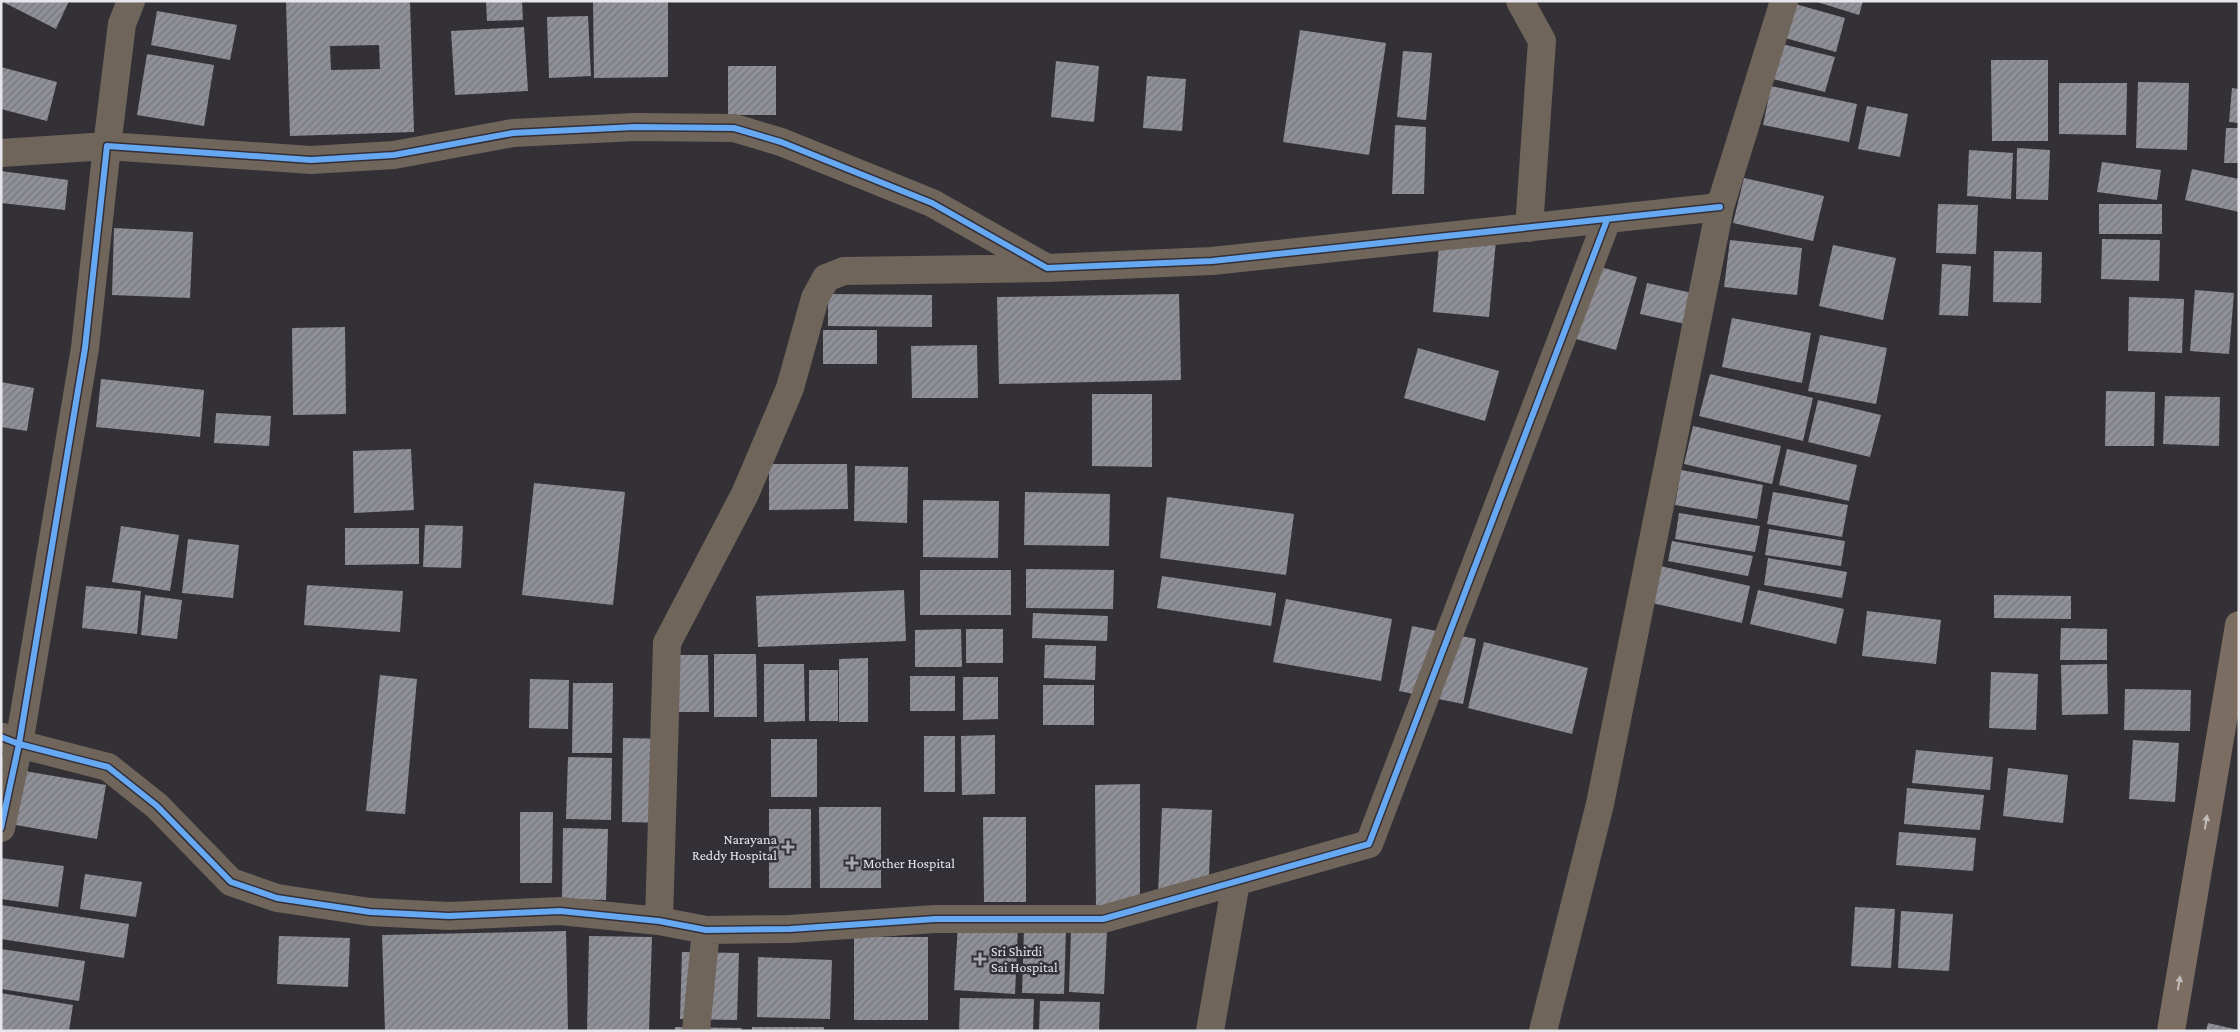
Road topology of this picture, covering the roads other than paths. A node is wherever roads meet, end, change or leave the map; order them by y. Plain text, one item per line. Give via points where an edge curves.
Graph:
1 (131, 1) edge
2 (1520, 1) edge
3 (1784, 1) edge
4 (107, 146) junction
5 (1, 152) edge
6 (1720, 207) junction
7 (1607, 220) junction
8 (1528, 228) junction
9 (1048, 268) junction
10 (2239, 625) edge
11 (10, 740) edge
12 (1, 828) edge
13 (1236, 882) junction
14 (658, 921) junction
15 (706, 930) junction
16 (696, 1031) edge
17 (1210, 1031) edge
18 (1543, 1031) edge
19 (2171, 1031) edge

1 - 4 street via 122,24
2 - 8 street via 1542,41
3 - 6 street
4 - 5 street
4 - 9 street via 311,160 394,155 513,134 636,127 734,128 781,142 932,203
4 - 11 street via 85,348
6 - 7 street
6 - 18 street via 1600,804
7 - 8 street
7 - 13 street via 1369,844
8 - 9 street via 1212,261
9 - 14 street via 844,271 826,278 815,298 790,388 748,485 667,643
19 -> 10 main road
11 - 12 street
11 - 14 street via 108,766 157,806 231,882 277,898 370,912 450,916 560,911
13 - 15 street via 1103,919 935,919
13 - 17 street
14 - 15 street
15 - 16 street

